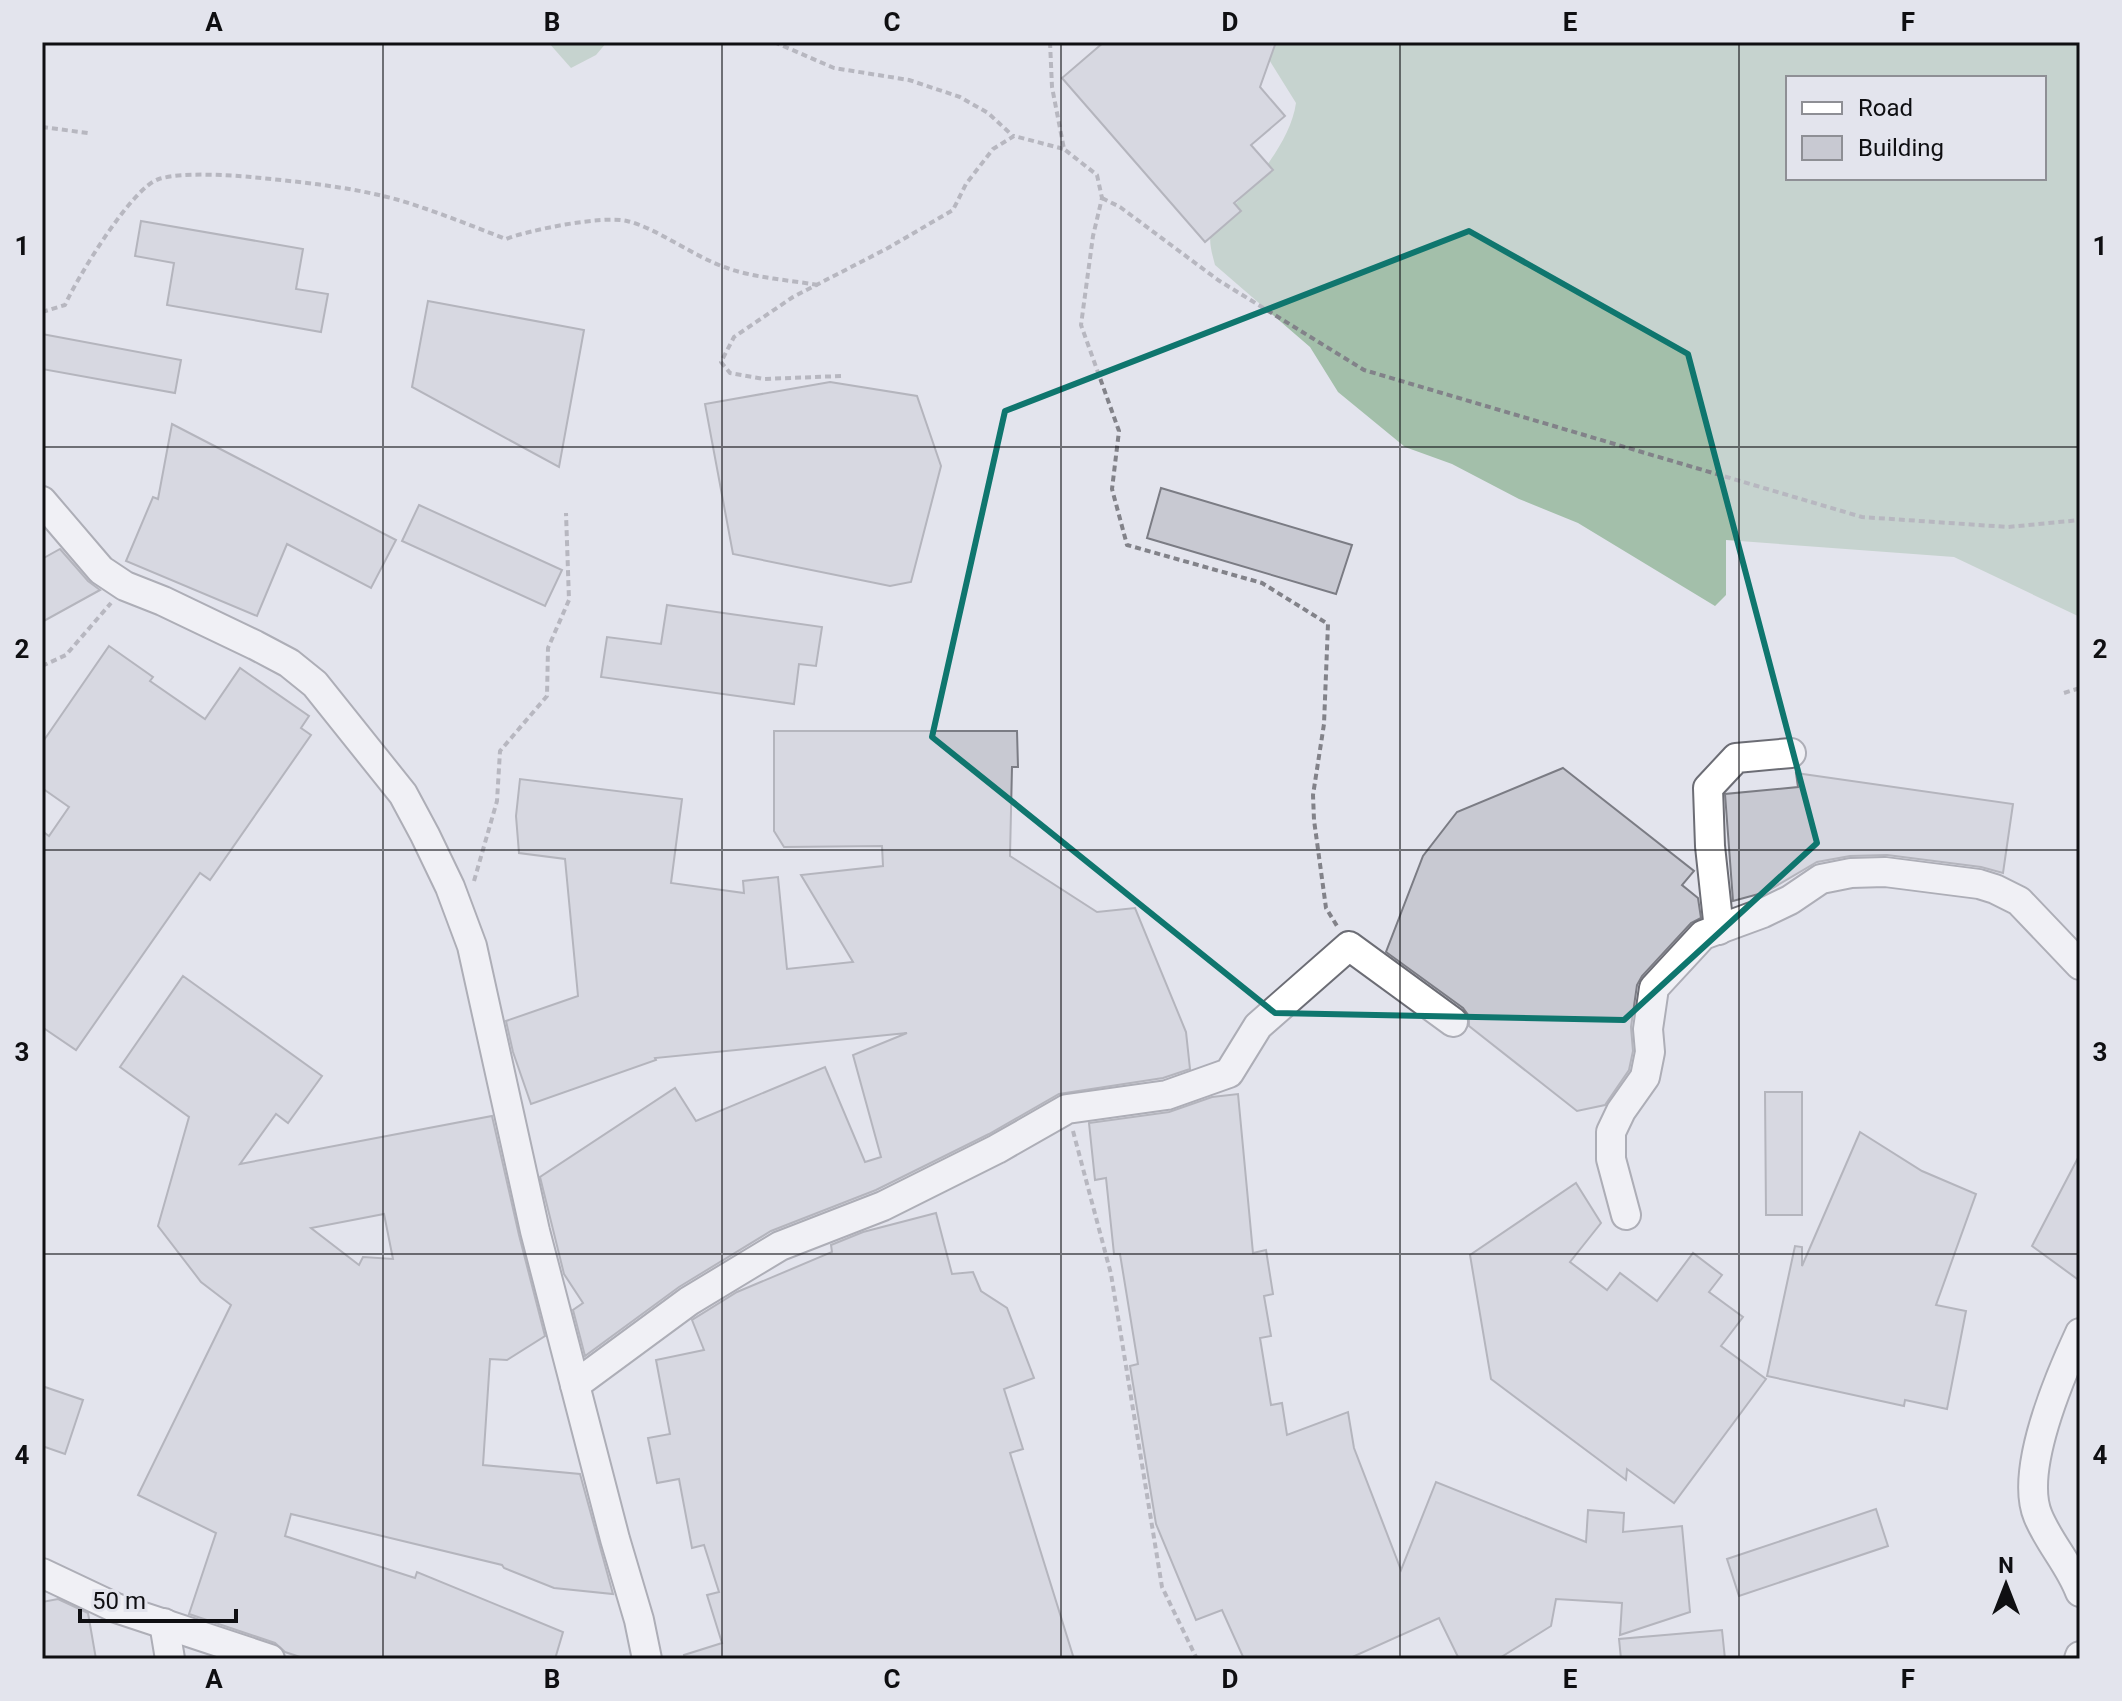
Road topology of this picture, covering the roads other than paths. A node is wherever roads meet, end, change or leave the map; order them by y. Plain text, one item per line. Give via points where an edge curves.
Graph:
1 (42, 501) edge
2 (1791, 753) dead end
3 (1719, 930) junction
4 (2080, 965) edge
5 (1453, 1022) dead end
6 (1626, 1215) dead end
7 (2080, 1333) edge
8 (575, 1385) junction
9 (42, 1573) edge
10 (2080, 1592) edge
11 (164, 1623) junction
12 (170, 1659) edge
13 (270, 1659) edge
14 (647, 1659) edge

1 - 8 street via 101,570 289,663 315,684 403,794 450,887 472,946
2 - 3 street via 1736,758 1708,788
3 - 4 street via 1790,900 1821,879 1885,872 1995,889 2019,901
3 - 6 street via 1703,935 1654,988 1645,1077 1611,1132 1611,1159
5 - 8 street via 1349,946 1258,1026 1229,1073 1167,1095 1067,1109 883,1206 780,1246 689,1301
7 - 10 street via 2033,1472 2037,1513
8 - 14 street
9 - 11 street via 116,1608
11 - 12 street
11 - 13 street

